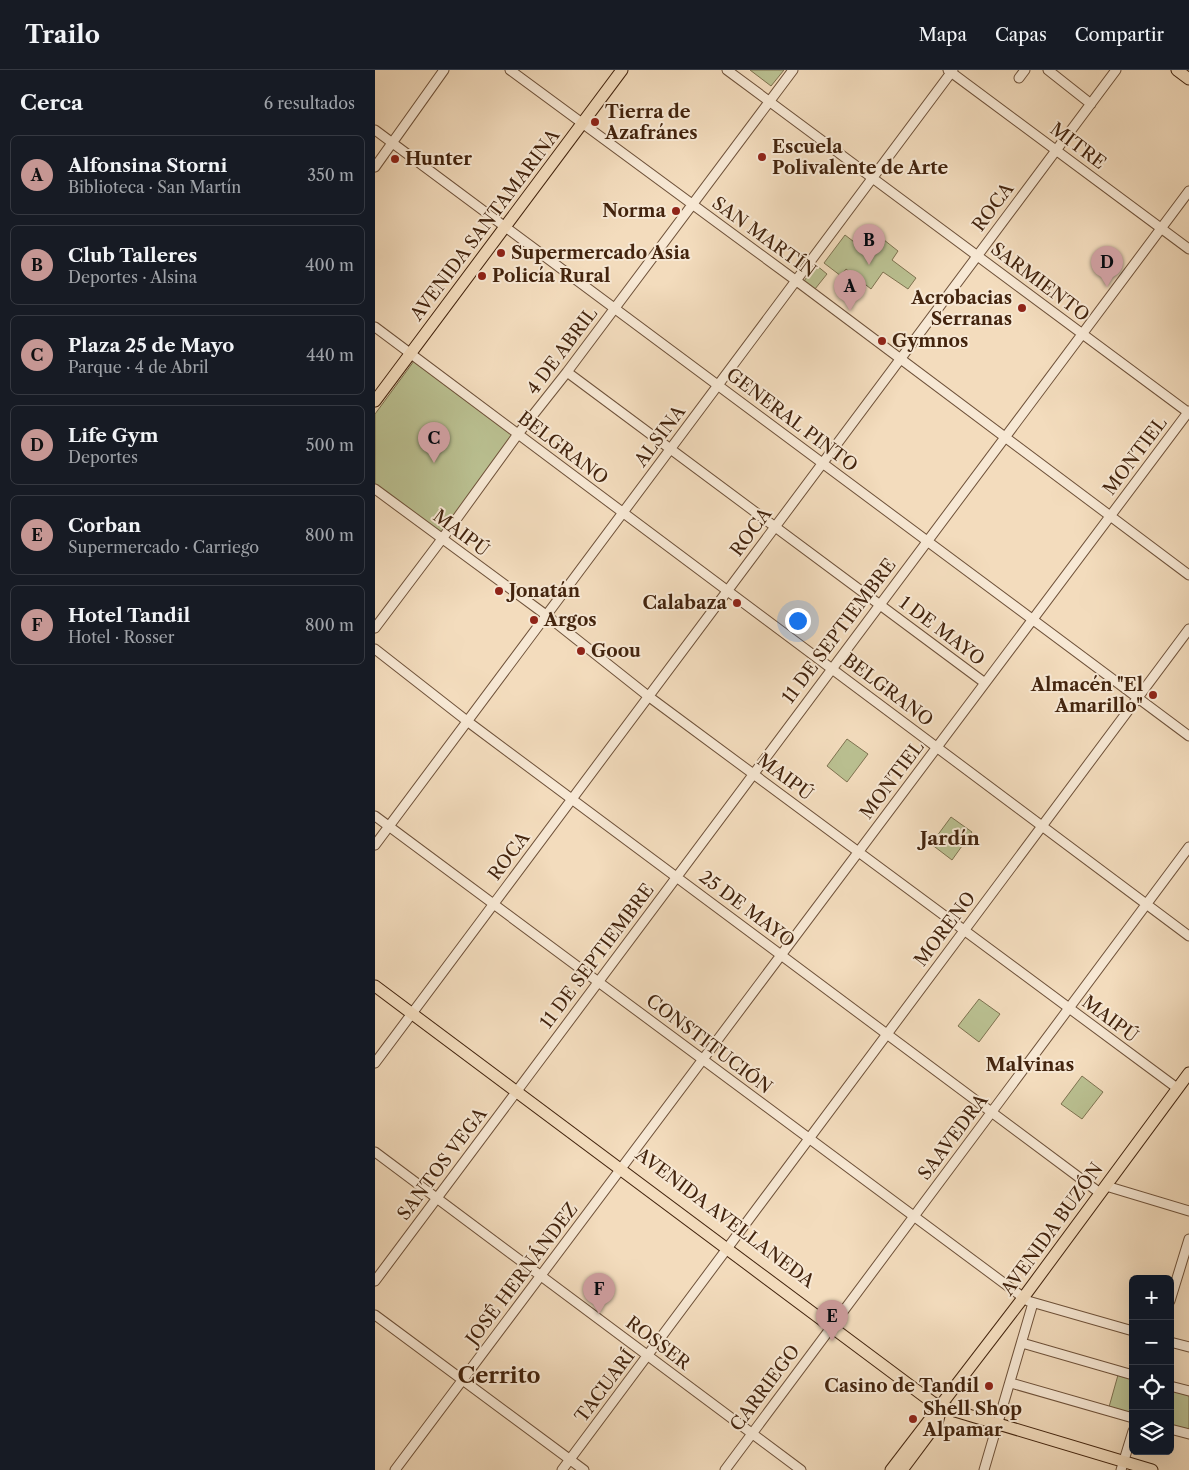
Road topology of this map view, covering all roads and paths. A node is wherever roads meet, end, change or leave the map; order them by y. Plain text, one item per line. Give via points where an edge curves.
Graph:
1 (444, 70) edge
2 (510, 70) edge
3 (622, 70) edge
4 (727, 70) edge
5 (793, 70) edge
6 (1025, 70) edge
7 (1048, 70) edge
8 (1116, 70) edge
9 (1177, 70) edge
10 (950, 71) edge
11 (1019, 78) dead end
12 (1189, 78) edge
13 (769, 101) junction
14 (1091, 104) junction
15 (583, 124) junction
16 (375, 130) edge
17 (393, 143) junction
18 (1056, 150) junction
19 (375, 167) edge
20 (872, 178) junction
21 (1189, 191) edge
22 (691, 204) junction
23 (505, 227) junction
24 (1161, 228) junction
25 (1189, 249) edge
26 (977, 256) junction
27 (795, 280) junction
28 (615, 307) junction
29 (375, 327) edge
30 (1083, 334) junction
31 (410, 354) junction
32 (900, 358) junction
33 (567, 372) junction
34 (719, 385) junction
35 (375, 401) edge
36 (1189, 412) edge
37 (518, 434) junction
38 (1005, 437) junction
39 (670, 449) junction
40 (823, 462) junction
41 (375, 489) edge
42 (623, 513) junction
43 (1110, 517) junction
44 (775, 527) junction
45 (442, 539) junction
46 (927, 541) junction
47 (1189, 575) edge
48 (727, 590) junction
49 (880, 604) junction
50 (546, 615) junction
51 (1033, 619) junction
52 (375, 628) edge
53 (1189, 629) edge
54 (375, 649) edge
55 (832, 669) junction
56 (985, 683) junction
57 (649, 696) junction
58 (1138, 698) junction
59 (467, 721) junction
60 (1189, 736) edge
61 (937, 748) junction
62 (753, 774) junction
63 (572, 799) junction
64 (375, 816) edge
65 (389, 826) junction
66 (1042, 826) junction
67 (375, 845) edge
68 (1189, 847) edge
69 (859, 852) junction
70 (677, 877) junction
71 (493, 904) junction
72 (1147, 904) junction
73 (964, 931) junction
74 (1189, 936) edge
75 (782, 956) junction
76 (375, 979) edge
77 (598, 982) junction
78 (375, 986) edge
79 (1069, 1008) junction
80 (413, 1011) junction
81 (887, 1034) junction
82 (704, 1060) junction
83 (375, 1062) edge
84 (1189, 1074) edge
85 (1177, 1088) junction
86 (518, 1089) junction
87 (991, 1112) junction
88 (810, 1139) junction
89 (375, 1152) edge
90 (623, 1167) junction
91 (1103, 1190) junction
92 (437, 1198) junction
93 (1189, 1212) edge
94 (914, 1216) junction
95 (1189, 1239) edge
96 (730, 1246) junction
97 (541, 1276) junction
98 (375, 1281) edge
99 (1174, 1288) edge
100 (1028, 1301) junction
101 (375, 1315) edge
102 (833, 1324) junction
103 (1129, 1330) edge
104 (1174, 1343) edge
105 (1022, 1344) junction
106 (1189, 1347) edge
107 (648, 1356) junction
108 (1129, 1374) edge
109 (462, 1380) junction
110 (1011, 1383) junction
111 (1174, 1387) edge
112 (1189, 1391) edge
113 (943, 1405) junction
114 (1129, 1417) edge
115 (998, 1424) junction
116 (1174, 1430) edge
117 (752, 1434) junction
118 (1189, 1434) edge
119 (1129, 1445) edge
120 (570, 1460) junction
121 (1123, 1466) edge
122 (395, 1470) edge
123 (562, 1470) edge
124 (584, 1470) edge
125 (725, 1470) edge
126 (801, 1470) edge
127 (891, 1470) edge
128 (902, 1470) edge
129 (984, 1470) edge
130 (1152, 1470) edge

1 - 17 street
2 - 15 street, SAN MARTÍN
3 - 15 main road, AVENIDA SANTAMARINA
4 - 13 street, SARMIENTO
5 - 13 street, 4 DE ABRIL
6 - 11 street
7 - 14 street
8 - 14 street, ROCA
9 - 12 main road
10 - 18 street, MITRE
10 - 20 street, ALSINA
13 - 20 street, SARMIENTO
13 - 22 street, 4 DE ABRIL
14 - 18 street, ROCA
15 - 22 street, SAN MARTÍN
15 - 23 main road, AVENIDA SANTAMARINA
16 - 17 street, GENERAL PINTO
17 - 19 street
17 - 23 street, GENERAL PINTO
18 - 24 street, MITRE
18 - 26 street, ROCA
20 - 26 street, SARMIENTO
20 - 27 street, ALSINA
21 - 24 street, 11 DE SEPTIEMBRE
22 - 27 street, SAN MARTÍN
22 - 28 street, 4 DE ABRIL
23 - 28 street, GENERAL PINTO
23 - 31 main road, AVENIDA SANTAMARINA
24 - 25 street, MITRE
24 - 30 street, 11 DE SEPTIEMBRE
26 - 30 street, SARMIENTO
26 - 32 street, ROCA
27 - 32 street, SAN MARTÍN
27 - 34 street, ALSINA
28 - 33 street, 4 DE ABRIL
28 - 34 street, GENERAL PINTO
29 - 31 street, BELGRANO
30 - 36 street, SARMIENTO
30 - 38 street, 11 DE SEPTIEMBRE
31 - 35 main road, AVENIDA SANTAMARINA
31 - 37 street, BELGRANO
32 - 38 street, SAN MARTÍN
32 - 40 street, ROCA
33 - 37 street, 4 DE ABRIL
33 - 39 street, 1 DE MAYO
34 - 39 street, ALSINA
34 - 40 street, GENERAL PINTO
36 - 43 street, MONTIEL
37 - 42 street, BELGRANO
37 - 45 street, 4 DE ABRIL
38 - 43 street, SAN MARTÍN
38 - 46 street, 11 DE SEPTIEMBRE
39 - 42 street, ALSINA
39 - 44 street, 1 DE MAYO
40 - 44 street, ROCA
40 - 46 street, GENERAL PINTO
41 - 45 street, MAIPÚ
42 - 48 street, BELGRANO
42 - 50 street, ALSINA
43 - 47 street, SAN MARTÍN
43 - 51 street, MONTIEL
44 - 48 street, ROCA
44 - 49 street, 1 DE MAYO
45 - 50 street, MAIPÚ
45 - 52 street, 4 DE ABRIL
46 - 49 street, 11 DE SEPTIEMBRE
46 - 51 street, GENERAL PINTO
48 - 55 street, BELGRANO
48 - 57 street, ROCA
49 - 55 street, 11 DE SEPTIEMBRE
49 - 56 street, 1 DE MAYO
50 - 57 street, MAIPÚ
50 - 59 street, ALSINA
51 - 56 street, MONTIEL
51 - 58 street, GENERAL PINTO
53 - 58 street, MORENO
54 - 59 street, 25 DE MAYO
55 - 61 street, BELGRANO
55 - 62 street, 11 DE SEPTIEMBRE
56 - 61 street, MONTIEL
57 - 62 street, MAIPÚ
57 - 63 street, ROCA
58 - 60 street, GENERAL PINTO
58 - 66 street, MORENO
59 - 63 street, 25 DE MAYO
59 - 65 street, ALSINA
61 - 66 street, BELGRANO
61 - 69 street, MONTIEL
62 - 69 street, MAIPÚ
62 - 70 street, 11 DE SEPTIEMBRE
63 - 70 street, 25 DE MAYO
63 - 71 street, ROCA
64 - 65 street, CONSTITUCIÓN
65 - 67 street, ALSINA
65 - 71 street, CONSTITUCIÓN
66 - 72 street, BELGRANO
66 - 73 street, MORENO
68 - 72 street, SAAVEDRA
69 - 73 street, MAIPÚ
69 - 75 street, MONTIEL
70 - 75 street, 25 DE MAYO
70 - 77 street, 11 DE SEPTIEMBRE
71 - 77 street, CONSTITUCIÓN
71 - 80 street, ROCA
72 - 74 street, BELGRANO
72 - 79 street, SAAVEDRA
73 - 79 street, MAIPÚ
73 - 81 street, MORENO
75 - 81 street, 25 DE MAYO
75 - 82 street, MONTIEL
76 - 80 main road, AVENIDA AVELLANEDA
77 - 82 street, CONSTITUCIÓN
77 - 86 street, 11 DE SEPTIEMBRE
78 - 80 main road, AVENIDA AVELLANEDA
79 - 85 street, MAIPÚ
79 - 87 street, SAAVEDRA
80 - 83 street, ROCA
80 - 86 main road, AVENIDA AVELLANEDA
81 - 87 street, 25 DE MAYO
81 - 88 street, MORENO
82 - 88 street, CONSTITUCIÓN
82 - 90 street, MONTIEL
84 - 85 main road, AVENIDA BUZÓN
85 - 91 main road, AVENIDA BUZÓN
86 - 90 main road, AVENIDA AVELLANEDA
86 - 92 street, SANTOS VEGA
87 - 91 street, 25 DE MAYO
87 - 94 street, SAAVEDRA
88 - 94 street, CONSTITUCIÓN
88 - 96 street, MORENO
89 - 92 street, ROSSER
90 - 96 main road, AVENIDA AVELLANEDA
90 - 97 street, JOSÉ HERNÁNDEZ
91 - 93 street, 25 DE MAYO
91 - 100 main road, AVENIDA BUZÓN
92 - 97 street, ROSSER
92 - 98 street, SANTOS VEGA
94 - 100 street, CONSTITUCIÓN
94 - 102 street, SAAVEDRA
95 - 99 street
96 - 102 main road, AVENIDA AVELLANEDA
96 - 107 street, TACUARÍ
97 - 107 street, ROSSER
97 - 109 street, JOSÉ HERNÁNDEZ
100 - 103 street
100 - 105 street
100 - 113 main road, AVENIDA BUZÓN
101 - 109 street
102 - 113 main road, AVENIDA AVELLANEDA via 934,1395
102 - 117 street, CARRIEGO
104 - 106 street
105 - 108 street
105 - 110 street
107 - 117 street, ROSSER
107 - 120 street, TACUARÍ
109 - 120 street
109 - 122 street, JOSÉ HERNÁNDEZ
110 - 114 street
110 - 115 street
111 - 112 street
113 - 115 main road, AVENIDA AVELLANEDA via 955,1412
113 - 127 main road
113 - 128 main road via 937,1423
115 - 121 main road, AVENIDA AVELLANEDA
115 - 129 street
116 - 118 street
117 - 125 street, CARRIEGO
117 - 126 street, ROSSER
119 - 121 street
120 - 123 street, TACUARÍ
120 - 124 street
121 - 130 main road, AVENIDA AVELLANEDA

